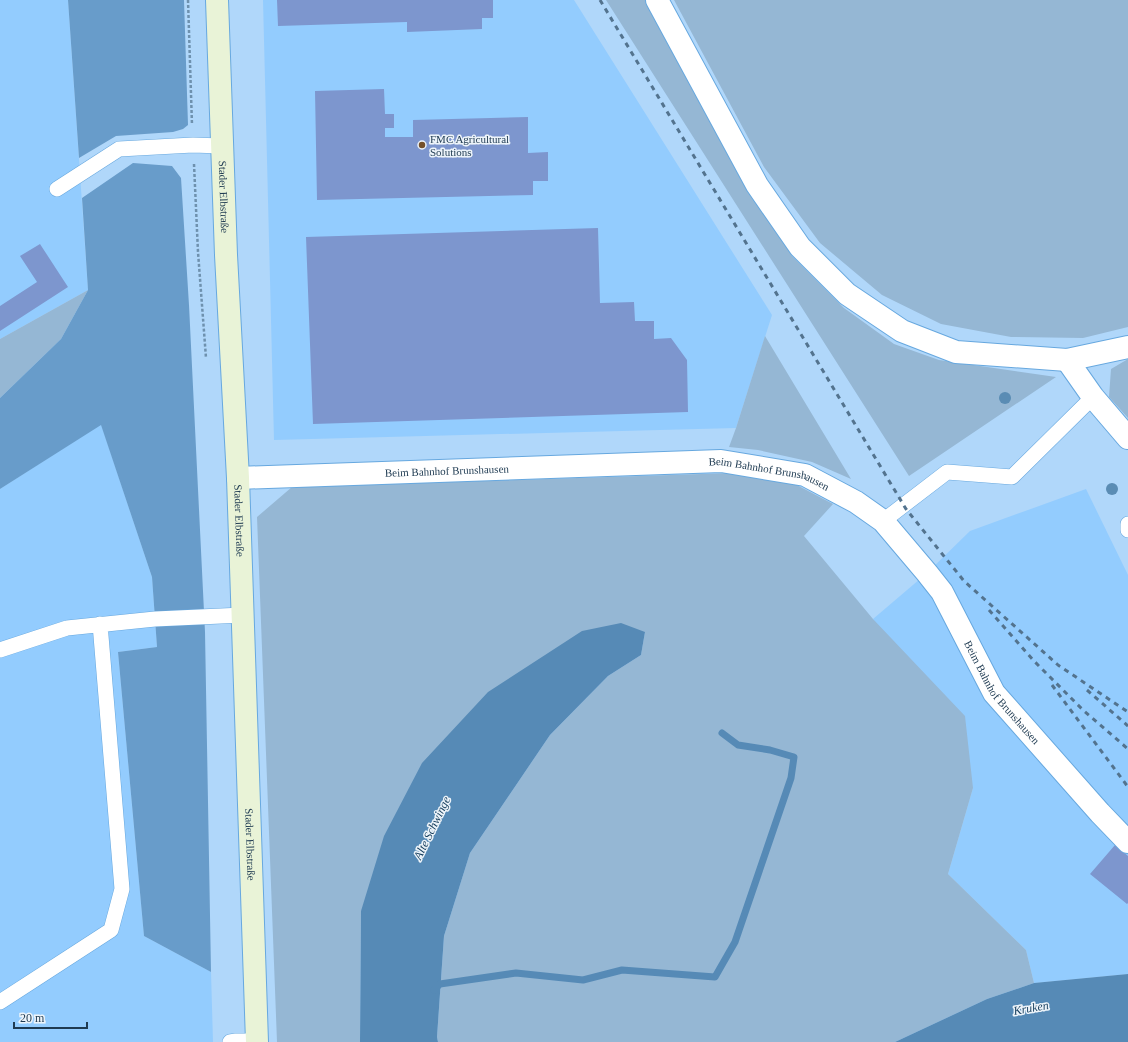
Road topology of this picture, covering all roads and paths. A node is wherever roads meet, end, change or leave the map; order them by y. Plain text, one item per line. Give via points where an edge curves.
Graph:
1 (188, 0) edge
2 (217, 0) edge
3 (656, 0) edge
4 (193, 145) junction
5 (221, 146) junction
6 (57, 189) dead end
7 (1128, 347) edge
8 (1068, 360) junction
9 (206, 364) dead end
10 (1094, 397) junction
11 (1128, 438) edge
12 (238, 478) junction
13 (883, 521) junction
14 (1128, 524) edge
15 (1128, 530) edge
16 (243, 615) junction
17 (100, 624) junction
18 (0, 650) edge
19 (1128, 842) edge
20 (0, 1002) edge
21 (230, 1042) edge
22 (257, 1042) edge

1 - 4 path
2 - 5 street, Stader Elbstraße
3 - 8 street via 758,185 800,247 847,294 902,331 956,352
4 - 5 lane
4 - 6 lane via 119,149
4 - 9 path
5 - 12 street, Stader Elbstraße
7 - 8 street
8 - 10 street
10 - 11 street
10 - 13 lane via 1012,477 947,472
12 - 13 street, Beim Bahnhof Brunshausen via 721,461 805,475 856,502
12 - 16 street, Stader Elbstraße
13 - 19 street, Beim Bahnhof Brunshausen via 942,592 994,693
14 - 15 lane
16 - 17 lane
16 - 22 street, Stader Elbstraße
17 - 18 lane via 67,628
17 - 20 lane via 122,889 111,930
21 - 22 lane

